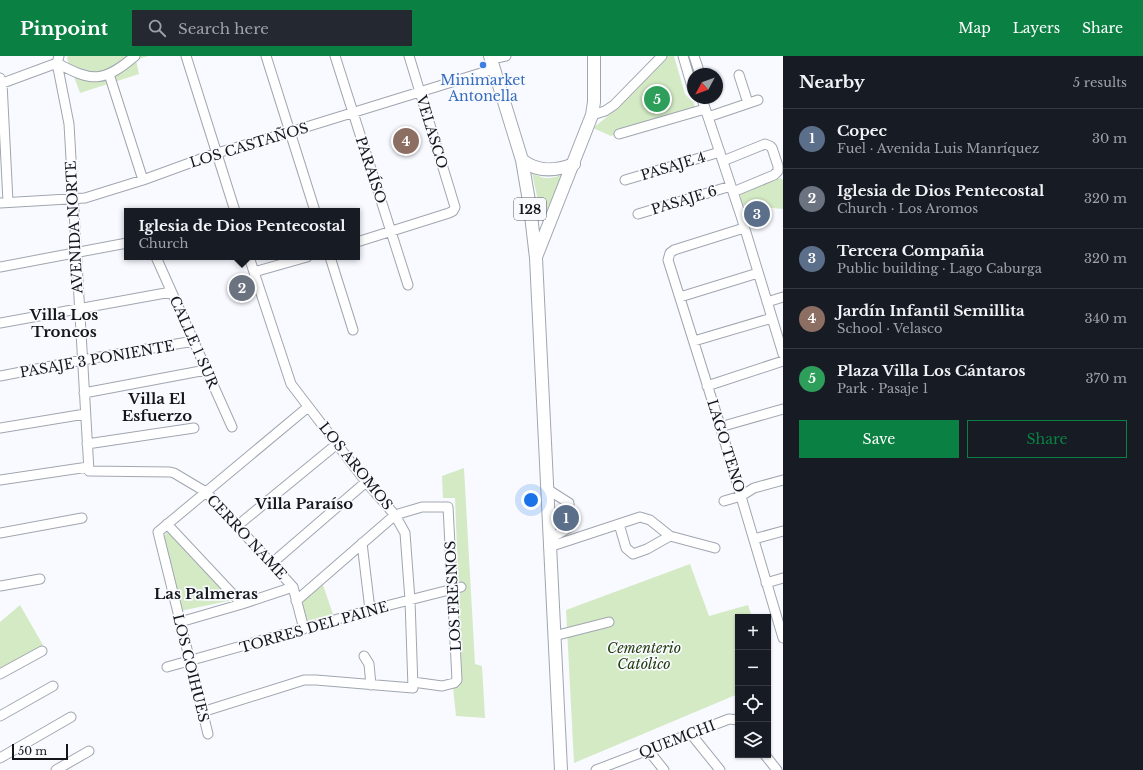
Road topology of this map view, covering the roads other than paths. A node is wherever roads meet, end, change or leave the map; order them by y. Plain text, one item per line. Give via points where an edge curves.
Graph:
1 (135, 56) edge
2 (186, 56) edge
3 (266, 56) edge
4 (335, 56) edge
5 (409, 56) edge
6 (506, 56) edge
7 (594, 56) edge
8 (662, 56) edge
9 (683, 56) edge
10 (694, 56) edge
11 (58, 60) edge
12 (492, 61) edge
13 (698, 68) edge
14 (687, 70) edge
15 (108, 74) junction
16 (739, 75) dead end
17 (1, 82) edge
18 (420, 92) junction
19 (758, 100) dead end
20 (704, 104) edge
21 (748, 104) junction
22 (353, 113) junction
23 (707, 113) junction
24 (592, 116) junction
25 (290, 132) junction
26 (619, 134) dead end
27 (720, 152) junction
28 (216, 153) junction
29 (522, 160) junction
30 (723, 161) junction
31 (574, 164) junction
32 (143, 180) junction
33 (625, 180) dead end
34 (732, 189) junction
35 (73, 199) junction
36 (4, 203) edge
37 (234, 208) edge
38 (314, 208) edge
39 (638, 214) dead end
40 (744, 228) junction
41 (391, 231) junction
42 (360, 241) edge
43 (124, 244) edge
44 (76, 254) junction
45 (536, 258) junction
46 (157, 260) edge
47 (250, 260) edge
48 (296, 260) edge
49 (331, 260) edge
50 (0, 267) edge
51 (254, 272) junction
52 (758, 274) junction
53 (408, 285) dead end
54 (171, 292) junction
55 (680, 297) junction
56 (783, 297) edge
57 (767, 302) junction
58 (79, 310) junction
59 (772, 318) junction
60 (0, 323) edge
61 (353, 330) dead end
62 (194, 341) junction
63 (694, 341) junction
64 (781, 341) edge
65 (783, 354) edge
66 (82, 360) junction
67 (783, 361) edge
68 (206, 370) junction
69 (0, 376) edge
70 (708, 386) junction
71 (84, 393) junction
72 (308, 407) junction
73 (783, 409) edge
74 (85, 414) junction
75 (720, 427) junction
76 (0, 428) edge
77 (194, 428) dead end
78 (232, 428) dead end
79 (87, 444) junction
80 (337, 444) junction
81 (89, 469) junction
82 (0, 480) edge
83 (783, 480) edge
84 (366, 482) junction
85 (547, 489) junction
86 (206, 492) junction
87 (741, 496) junction
88 (724, 501) dead end
89 (395, 515) junction
90 (82, 518) dead end
91 (167, 524) junction
92 (619, 524) junction
93 (237, 526) junction
94 (783, 531) edge
95 (0, 533) edge
96 (670, 536) junction
97 (754, 540) junction
98 (362, 543) junction
99 (549, 543) junction
100 (715, 548) dead end
101 (271, 564) junction
102 (783, 578) edge
103 (40, 579) dead end
104 (766, 583) junction
105 (0, 586) edge
106 (293, 587) junction
107 (457, 589) junction
108 (410, 600) junction
109 (296, 601) junction
110 (242, 604) junction
111 (370, 610) junction
112 (180, 622) junction
113 (609, 622) dead end
114 (304, 629) junction
115 (782, 633) edge
116 (554, 636) junction
117 (42, 651) dead end
118 (364, 656) dead end
119 (190, 661) junction
120 (167, 667) dead end
121 (0, 674) edge
122 (371, 685) junction
123 (413, 685) junction
124 (53, 686) dead end
125 (202, 712) junction
126 (0, 716) edge
127 (71, 717) dead end
128 (735, 719) edge
129 (208, 734) dead end
130 (691, 734) junction
131 (648, 750) junction
132 (89, 751) dead end
133 (0, 758) edge
134 (767, 758) edge
135 (658, 766) edge
136 (56, 770) edge
137 (561, 770) edge
138 (596, 770) edge
139 (664, 770) edge
140 (720, 770) edge
141 (777, 770) edge

1 - 15 street
2 - 28 street
3 - 25 street
4 - 22 street, PARAÍSO
5 - 18 street, VELASCO
6 - 12 street, LOS CASTAÑOS
7 - 24 main road
8 - 24 street via 614,105
9 - 14 street
10 - 13 street
11 - 15 street via 72,71 87,77
11 - 17 street
11 - 35 street, AVENIDA NORTE via 68,124
12 - 18 street, LOS CASTAÑOS
12 - 29 main road, 128
15 - 32 street
16 - 21 street
17 - 36 street
18 - 22 street, LOS CASTAÑOS
18 - 41 street, VELASCO via 454,209 450,213
19 - 21 street
20 - 23 street
21 - 23 street
22 - 25 street, LOS CASTAÑOS
22 - 41 street, PARAÍSO
23 - 26 street
23 - 27 street
24 - 31 main road
25 - 28 street, LOS CASTAÑOS
25 - 38 street
27 - 30 street
27 - 33 street, PASAJE 4
28 - 32 street, LOS CASTAÑOS
28 - 37 street
29 - 31 main road via 535,168 548,170
29 - 45 main road, 128
30 - 34 street
30 - 34 street, PASAJE 6 via 765,144 772,148 778,166 778,172 774,176
31 - 45 main road
32 - 35 street, LOS CASTAÑOS via 85,198
34 - 39 street, PASAJE 6
34 - 40 street
35 - 36 street, LOS CASTAÑOS
35 - 44 street, AVENIDA NORTE
40 - 52 street
40 - 55 street, LAGO TENO via 677,248 670,253 668,260
41 - 42 street
41 - 53 street, PARAÍSO
43 - 44 street
44 - 50 street
44 - 58 street, AVENIDA NORTE
45 - 85 main road
46 - 54 street, CALLE 1 SUR
47 - 51 street, LOS AROMOS
48 - 51 street
49 - 61 street
51 - 72 street, LOS AROMOS via 291,384
52 - 55 street
52 - 57 street
54 - 58 street
54 - 62 street, CALLE 1 SUR
55 - 63 street, LAGO TENO
56 - 57 street
57 - 59 street
58 - 60 street
58 - 66 street, AVENIDA NORTE
59 - 63 street
59 - 64 street
62 - 66 street, PASAJE 3 PONIENTE
62 - 68 street, CALLE 1 SUR
63 - 70 street, LAGO TENO
64 - 65 street
66 - 69 street, PASAJE 3 PONIENTE
66 - 71 street, AVENIDA NORTE
67 - 70 street
68 - 71 street
68 - 78 street, CALLE 1 SUR
70 - 75 street, LAGO TENO
71 - 74 street, AVENIDA NORTE
72 - 80 street, LOS AROMOS
72 - 86 street
73 - 75 street
74 - 76 street
74 - 79 street, AVENIDA NORTE
75 - 87 street, LAGO TENO
77 - 79 street
79 - 81 street, AVENIDA NORTE
80 - 84 street, LOS AROMOS
80 - 93 street
81 - 82 street, CERRO NAME
81 - 86 street, CERRO NAME via 170,472
83 - 87 street via 754,488
84 - 89 street, LOS AROMOS
84 - 101 street
85 - 99 main road
85 - 99 street via 569,503 570,527
86 - 91 street
86 - 93 street, CERRO NAME
87 - 88 street
87 - 97 street, LAGO TENO
89 - 98 street
89 - 107 street, LOS FRESNOS via 422,507 448,507
89 - 108 street, LOS AROMOS via 406,537
90 - 95 street
91 - 110 street
91 - 112 street, LOS COIHUES via 158,532
92 - 96 street via 640,517 650,520
92 - 96 street via 626,548 633,554
92 - 99 street
93 - 101 street, CERRO NAME
94 - 97 street
96 - 100 street
97 - 104 street, LAGO TENO
98 - 109 street
98 - 111 street
99 - 116 main road
101 - 106 street, CERRO NAME
102 - 104 street
103 - 105 street
104 - 115 street, LAGO TENO
106 - 109 street, CERRO NAME
106 - 110 street
107 - 108 street, TORRES DEL PAINE
107 - 123 street, LOS FRESNOS via 457,677 454,683 442,686
108 - 111 street, TORRES DEL PAINE
108 - 123 street, LOS AROMOS
109 - 114 street, CERRO NAME
110 - 112 street
111 - 114 street, TORRES DEL PAINE
112 - 119 street, LOS COIHUES
113 - 116 street
114 - 119 street, TORRES DEL PAINE
116 - 137 main road
117 - 121 street
118 - 122 street via 369,664
119 - 120 street, TORRES DEL PAINE
119 - 125 street, LOS COIHUES
122 - 123 street
122 - 125 street via 304,680
124 - 126 street
125 - 129 street, LOS COIHUES
127 - 133 street
128 - 130 street, QUEMCHI
130 - 131 street, QUEMCHI
130 - 140 street
131 - 135 street
131 - 138 street, QUEMCHI
132 - 136 street
134 - 141 street
135 - 139 street

